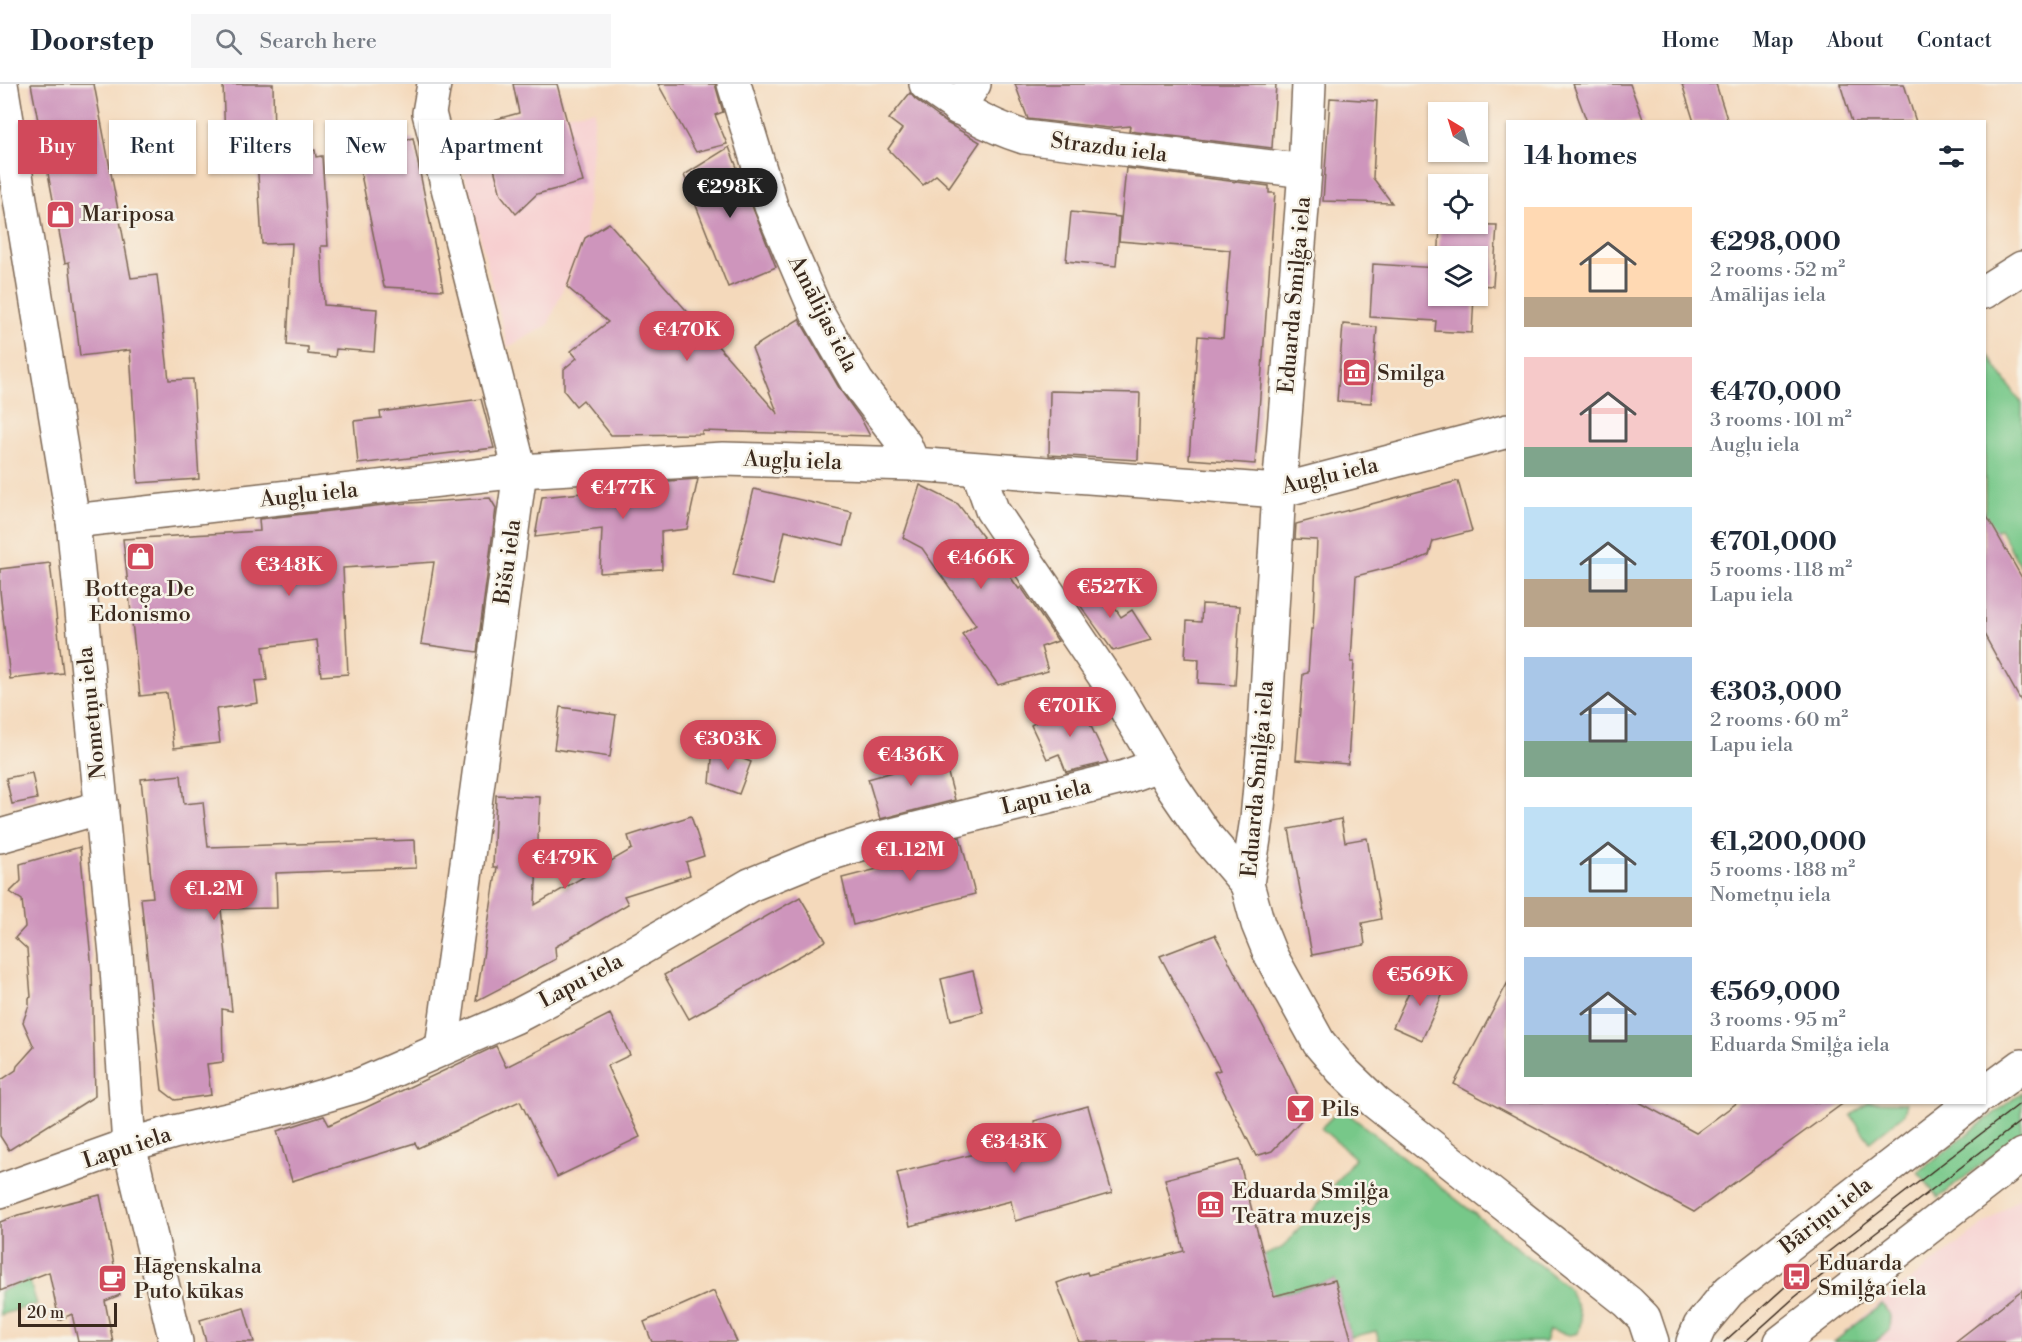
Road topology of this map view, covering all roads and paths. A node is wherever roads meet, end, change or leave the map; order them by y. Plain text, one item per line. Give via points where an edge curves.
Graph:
1 (1, 84) edge
2 (434, 84) edge
3 (734, 84) edge
4 (926, 84) edge
5 (1309, 84) edge
6 (966, 96) edge
7 (1305, 171) junction
8 (2022, 268) edge
9 (1986, 291) edge
10 (1506, 432) edge
11 (913, 464) junction
12 (978, 470) junction
13 (520, 471) junction
14 (1279, 490) junction
15 (73, 521) junction
16 (1158, 765) junction
17 (102, 807) junction
18 (0, 836) edge
19 (1247, 884) junction
20 (442, 1048) junction
21 (2022, 1066) edge
22 (1986, 1093) edge
23 (1970, 1104) edge
24 (129, 1145) junction
25 (2022, 1155) edge
26 (0, 1191) edge
27 (176, 1342) edge
28 (1652, 1342) edge
29 (1693, 1342) edge
30 (1781, 1342) edge

1 - 15 street, Nometņu iela
2 - 13 street, Bišu iela via 429,113
3 - 11 street, Amālijas iela via 771,206 817,313 857,382 904,445
4 - 6 street, Strazdu iela
5 - 7 street, Eduarda Smiļģa iela
6 - 7 street, Strazdu iela via 995,128 1024,137
7 - 14 street, Eduarda Smiļģa iela
8 - 9 street
10 - 14 street, Augļu iela
11 - 12 street, Augļu iela
11 - 13 street, Augļu iela via 723,459
12 - 14 street, Augļu iela
12 - 16 street via 992,510 1120,699
13 - 15 street, Augļu iela
13 - 20 street, Bišu iela
14 - 19 street, Eduarda Smiļģa iela via 1262,765
15 - 17 street, Nometņu iela
16 - 19 street via 1206,836
16 - 20 street, Lapu iela via 816,858 750,885 597,974
17 - 18 street
17 - 24 street, Nometņu iela
19 - 28 street, Eduarda Smiļģa iela via 1271,956 1319,1043 1342,1070 1375,1102 1628,1302 1644,1318
20 - 24 street, Lapu iela via 360,1085
21 - 22 street
23 - 29 street, Bāriņu iela via 1729,1291 1700,1326
24 - 26 street, Lapu iela
24 - 27 street, Nometņu iela
25 - 30 street

